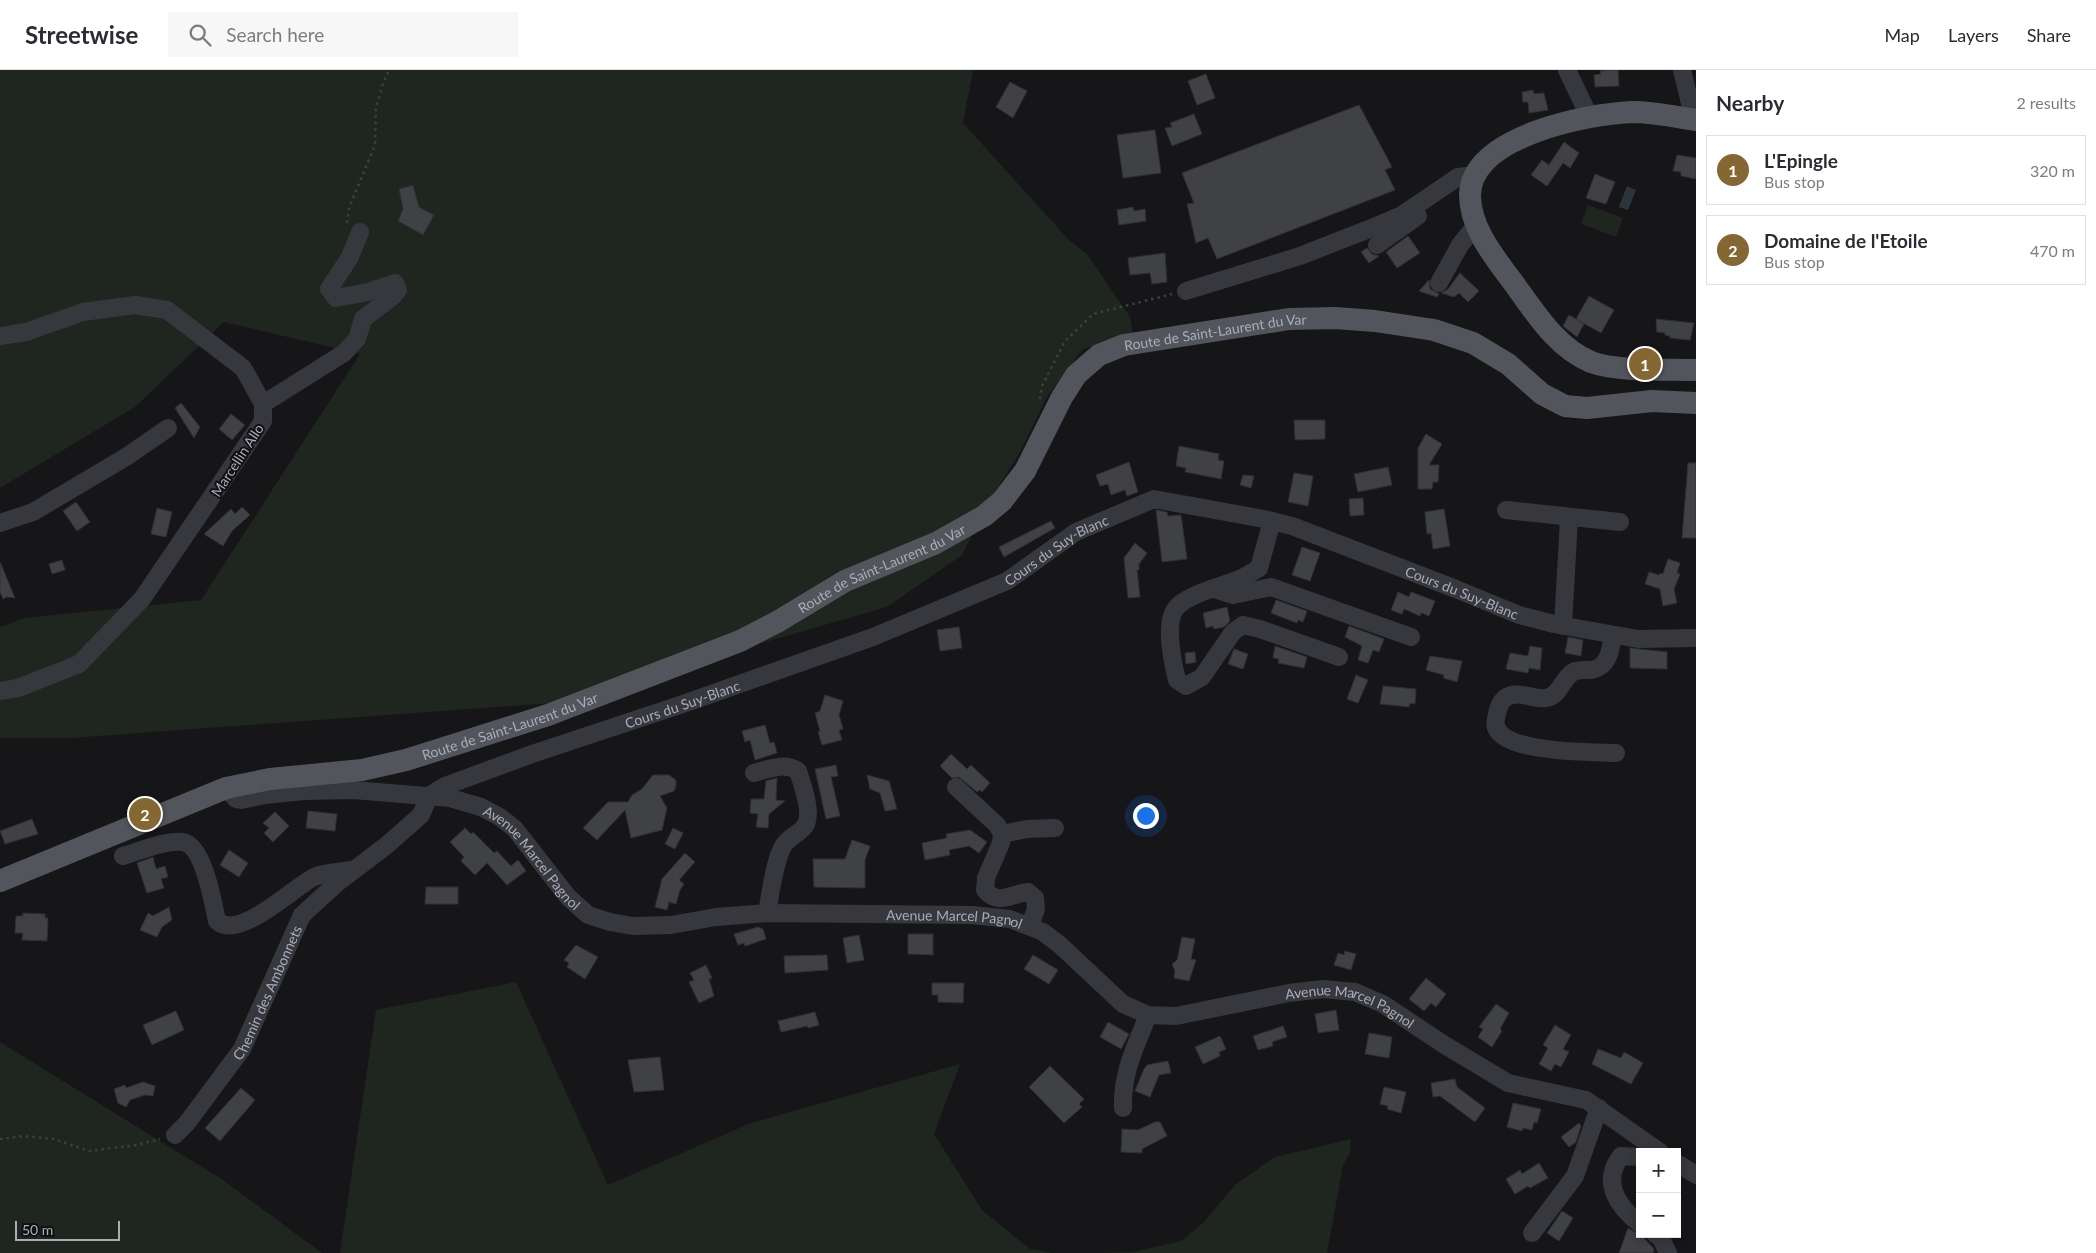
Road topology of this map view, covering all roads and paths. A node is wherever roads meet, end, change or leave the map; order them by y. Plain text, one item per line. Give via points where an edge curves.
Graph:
1 (389, 70) edge
2 (1682, 70) edge
3 (1570, 71) edge
4 (1590, 118) junction
5 (1695, 120) edge
6 (1478, 170) junction
7 (1476, 224) junction
8 (353, 228) joint
9 (1377, 245) dead end
10 (1439, 283) dead end
11 (1186, 291) dead end
12 (0, 336) edge
13 (1696, 370) edge
14 (1696, 403) edge
15 (263, 404) junction
16 (168, 428) dead end
17 (1506, 510) dead end
18 (1569, 518) junction
19 (1272, 521) junction
20 (1620, 522) dead end
21 (0, 523) edge
22 (1214, 589) junction
23 (1563, 626) junction
24 (1613, 635) junction
25 (1410, 637) dead end
26 (1696, 638) edge
27 (1339, 657) dead end
28 (0, 691) edge
29 (1616, 753) dead end
30 (754, 773) dead end
31 (956, 787) dead end
32 (226, 788) junction
33 (430, 796) junction
34 (1056, 828) dead end
35 (1002, 834) junction
36 (123, 856) dead end
37 (355, 869) junction
38 (0, 880) edge
39 (767, 913) junction
40 (1030, 925) junction
41 (1148, 1015) junction
42 (1123, 1108) dead end
43 (1599, 1108) junction
44 (175, 1135) joint
45 (0, 1139) edge
46 (1654, 1148) edge
47 (1636, 1157) edge
48 (1681, 1166) edge
49 (1696, 1175) edge
50 (1636, 1220) edge
51 (1532, 1233) dead end
52 (1661, 1238) edge
53 (1668, 1253) edge

1 - 8 path via 382,83 376,109 375,145 349,208
2 - 5 street
3 - 4 street
4 - 5 main road via 1635,112
4 - 6 main road via 1523,136 1498,150
6 - 7 main road via 1471,186 1470,201
6 - 9 street
6 - 11 street via 1458,177 1402,215 1369,229 1300,256
7 - 10 street
7 - 13 main road via 1491,252 1534,312 1569,349 1603,365
8 - 15 street via 350,257 329,289 336,298 395,283 398,290 363,319 357,339 344,353
12 - 15 street, Marcellin Allo via 26,332 83,312 135,305 167,310 243,368
14 - 32 main road, Route de Saint-Laurent du Var via 1652,401 1587,408 1565,406 1542,394 1508,364 1473,343 1434,330 1375,320 1289,319 1124,345 1099,355 1076,375 1025,472 1002,501 984,516 936,543 845,581 740,641 548,715 406,760 362,770 255,781
15 - 28 street, Marcellin Allo via 263,421 142,599 79,664 18,688
16 - 21 street via 33,512
17 - 18 street
18 - 20 street
18 - 23 street
19 - 22 street via 1259,568
19 - 23 street, Cours du Suy-Blanc via 1519,615
19 - 33 street, Cours du Suy-Blanc via 1154,499 1076,532 1007,581 872,637 532,754 444,786
22 - 25 street via 1233,595 1271,587
22 - 27 street via 1175,608 1171,642 1174,665 1177,680 1186,686 1202,677 1233,632 1243,625
23 - 24 street, Cours du Suy-Blanc
24 - 26 street, Cours du Suy-Blanc via 1638,639
24 - 29 street via 1608,657 1601,666 1593,670 1576,670 1567,676 1554,696 1514,694 1504,699 1495,723 1503,737 1530,748
30 - 39 street via 791,766 798,771 807,804 805,827 790,837 782,848
31 - 35 street via 997,825
32 - 33 street, Avenue Marcel Pagnol via 240,800 304,791 353,790
32 - 38 main road, Route de Saint-Laurent du Var
33 - 37 street, Chemin des Ambonnets via 421,816
33 - 39 street, Avenue Marcel Pagnol via 481,807 500,817 515,829 568,897 588,915 633,926 671,925
34 - 35 street
35 - 40 street via 986,878 985,890 991,897 1001,900 1028,892 1035,898 1036,909
36 - 37 street via 173,842 186,842 196,851 208,882 217,921 224,925 246,922 315,877
37 - 44 street, Chemin des Ambonnets via 302,915 242,1049
39 - 40 street, Avenue Marcel Pagnol via 972,915 1010,919
40 - 41 street, Avenue Marcel Pagnol via 1060,944 1123,1004
41 - 42 street via 1127,1071
41 - 43 street, Avenue Marcel Pagnol via 1176,1016 1323,989 1355,992 1383,1004 1508,1083 1586,1100
43 - 46 street, Avenue Marcel Pagnol
43 - 51 street via 1575,1176
44 - 45 path via 138,1145 89,1151 54,1139 24,1136
47 - 50 street via 1620,1156 1613,1165 1610,1181 1619,1204
48 - 49 street
52 - 53 street

